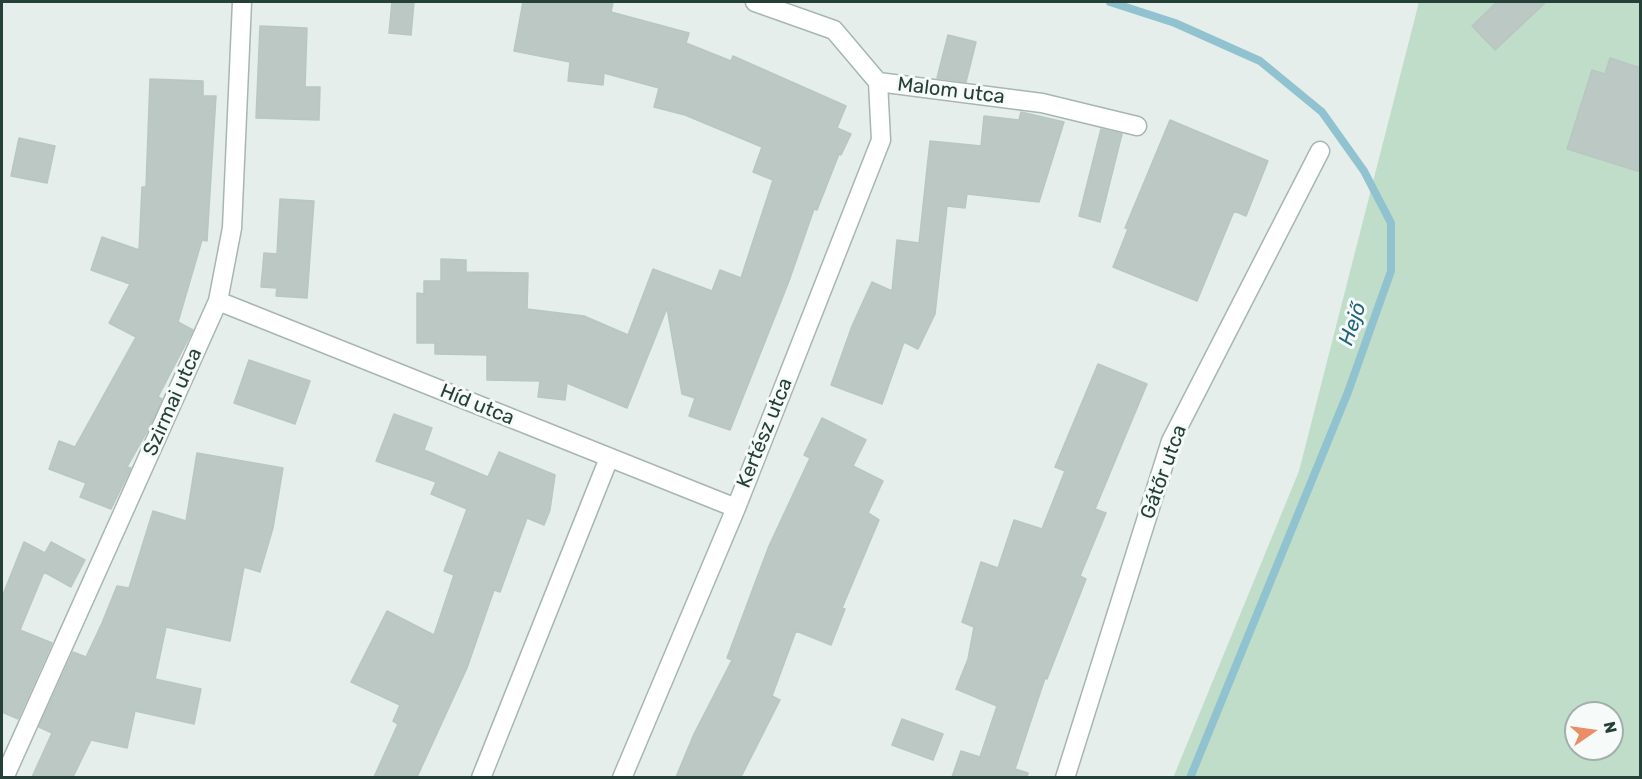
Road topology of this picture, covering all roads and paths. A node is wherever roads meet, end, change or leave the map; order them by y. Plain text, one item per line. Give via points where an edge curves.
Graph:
1 (242, 2) edge
2 (755, 2) edge
3 (878, 82) junction
4 (1137, 126) dead end
5 (1320, 151) dead end
6 (218, 301) junction
7 (609, 458) junction
8 (736, 508) junction
9 (4, 777) edge
10 (481, 777) edge
11 (622, 777) edge
12 (1065, 777) edge

1 - 6 street, Szirmai utca via 232,228
2 - 3 street, Malom utca via 834,30
3 - 4 street, Malom utca via 1042,103
3 - 8 street, Kertész utca via 881,140
5 - 12 street, Gátőr utca via 1171,441
6 - 7 street, Híd utca
6 - 9 street, Szirmai utca
7 - 8 street, Híd utca
7 - 10 street
8 - 11 street, Kertész utca

